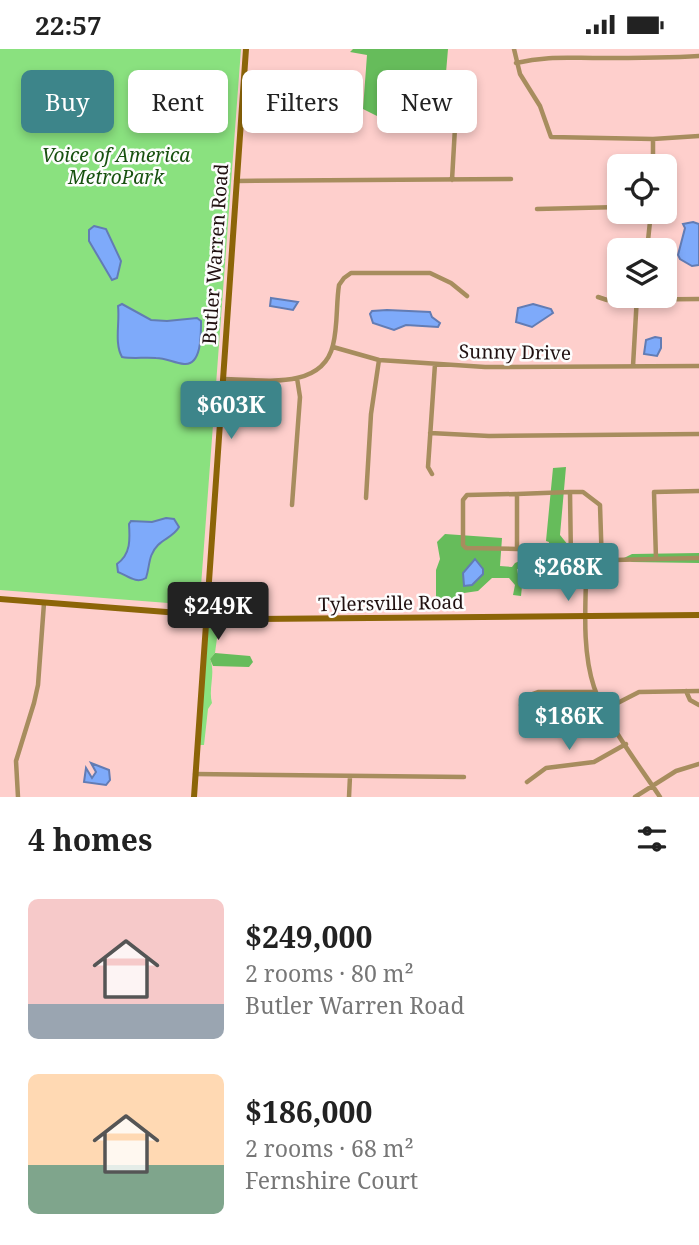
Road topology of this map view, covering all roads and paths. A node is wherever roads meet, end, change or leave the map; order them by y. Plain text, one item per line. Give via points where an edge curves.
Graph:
1 (246, 49) edge
2 (514, 49) edge
3 (642, 49) edge
4 (699, 57) edge
5 (642, 58) junction
6 (516, 63) junction
7 (455, 133) edge
8 (699, 137) edge
9 (653, 139) junction
10 (653, 154) edge
11 (511, 179) dead end
12 (452, 180) junction
13 (236, 181) junction
14 (607, 207) edge
15 (537, 209) dead end
16 (467, 296) dead end
17 (598, 297) dead end
18 (677, 299) edge
19 (699, 299) edge
20 (607, 300) edge
21 (636, 308) edge
22 (333, 347) junction
23 (379, 360) junction
24 (435, 364) junction
25 (633, 366) junction
26 (699, 366) edge
27 (297, 378) junction
28 (222, 379) junction
29 (430, 433) junction
30 (699, 435) edge
31 (432, 474) dead end
32 (699, 491) edge
33 (570, 492) junction
34 (517, 494) junction
35 (366, 498) dead end
36 (292, 505) dead end
37 (517, 549) junction
38 (656, 558) junction
39 (699, 558) edge
40 (603, 560) junction
41 (571, 561) junction
42 (586, 580) junction
43 (0, 599) edge
44 (44, 603) junction
45 (206, 615) junction
46 (699, 615) edge
47 (587, 616) junction
48 (687, 691) junction
49 (699, 691) edge
50 (596, 692) junction
51 (699, 705) edge
52 (604, 710) junction
53 (626, 744) junction
54 (699, 764) edge
55 (195, 774) junction
56 (350, 776) junction
57 (464, 778) dead end
58 (527, 782) dead end
59 (653, 786) junction
60 (18, 797) edge
61 (194, 797) edge
62 (349, 797) edge
63 (635, 797) edge
64 (660, 797) edge

1 - 13 main road, Butler Warren Road
2 - 6 street
3 - 5 street
4 - 5 street
5 - 6 street via 558,56
6 - 9 street via 551,137
7 - 12 street
8 - 9 street
9 - 10 street
11 - 12 street
12 - 13 street
13 - 28 main road, Butler Warren Road
14 - 15 street
16 - 22 street via 430,273 351,273 339,285
17 - 20 street
18 - 19 street
21 - 25 street
22 - 23 street, Sunny Drive
22 - 27 street via 320,367
23 - 24 street, Sunny Drive
23 - 35 street
24 - 25 street, Sunny Drive
24 - 29 street
25 - 26 street, Sunny Drive
27 - 28 street
27 - 36 street via 300,397
28 - 45 main road, Butler Warren Road
29 - 30 street
29 - 31 street via 428,467
32 - 38 street via 654,492
33 - 34 street
33 - 40 street via 583,492 600,506
33 - 41 street
34 - 37 street
34 - 37 street via 467,495 463,500 463,545
37 - 41 street via 539,550
38 - 39 street
38 - 40 street
40 - 41 street
40 - 42 street
41 - 42 street
42 - 47 street
43 - 44 main road, Tylersville Road
44 - 45 main road, Tylersville Road
44 - 60 street via 38,685 16,761
45 - 47 main road, Tylersville Road via 291,619
45 - 55 main road, Butler Warren Road
46 - 47 main road, Tylersville Road
47 - 50 street via 588,659
48 - 49 street
48 - 51 street
48 - 52 street via 639,692
50 - 52 street
50 - 52 street via 535,693 524,697 520,705 531,714 554,701
52 - 53 street
53 - 58 street via 591,763 546,768
53 - 59 street
54 - 59 street via 682,768
55 - 56 street
55 - 61 main road, Butler Warren Road
56 - 57 street
56 - 62 street
59 - 63 street
59 - 64 street

